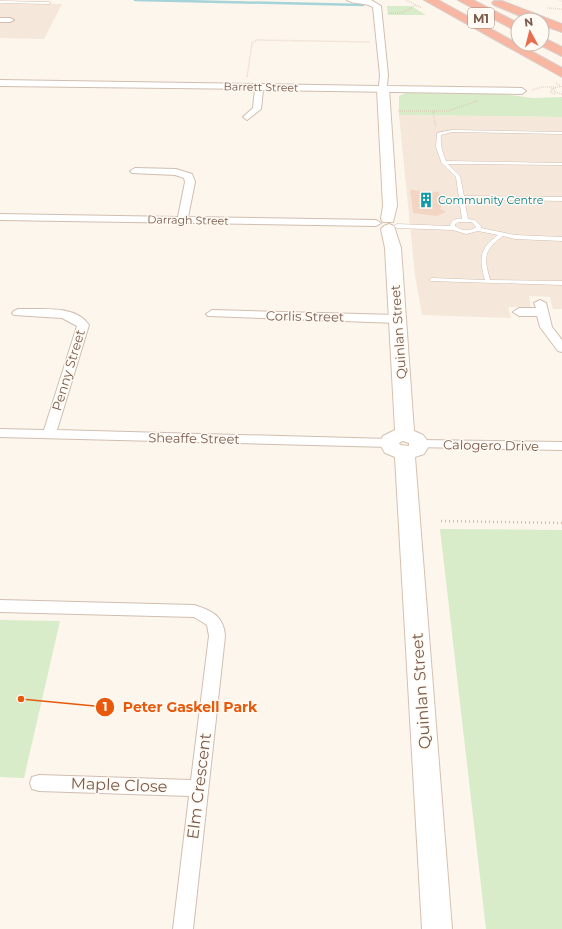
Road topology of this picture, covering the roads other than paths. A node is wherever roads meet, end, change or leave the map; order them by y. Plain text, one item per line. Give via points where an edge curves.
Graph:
1 (351, 0) edge
2 (430, 0) edge
3 (445, 0) edge
4 (464, 0) edge
5 (489, 0) edge
6 (0, 2) edge
7 (49, 3) dead end
8 (520, 12) edge
9 (0, 20) edge
10 (10, 20) dead end
11 (550, 23) edge
12 (510, 24) edge
13 (562, 28) edge
14 (510, 33) edge
15 (550, 45) edge
16 (546, 52) edge
17 (562, 52) edge
18 (562, 61) edge
19 (562, 72) edge
20 (0, 83) edge
21 (259, 87) junction
22 (383, 89) junction
23 (522, 92) road end
24 (247, 117) dead end
25 (562, 133) edge
26 (443, 162) junction
27 (562, 164) edge
28 (135, 171) dead end
29 (462, 197) junction
30 (562, 199) edge
31 (0, 216) edge
32 (465, 219) junction
33 (182, 220) junction
34 (389, 224) junction
35 (453, 225) junction
36 (478, 229) junction
37 (502, 234) junction
38 (562, 239) edge
39 (432, 280) dead end
40 (488, 281) junction
41 (562, 283) edge
42 (519, 312) dead end
43 (18, 313) dead end
44 (212, 314) dead end
45 (398, 319) junction
46 (562, 348) edge
47 (0, 433) edge
48 (49, 434) junction
49 (405, 444) junction
50 (562, 446) edge
51 (0, 606) edge
52 (39, 782) dead end
53 (199, 788) junction
54 (183, 929) edge
55 (437, 929) edge

1 - 22 street, Quinlan Street via 375,3 384,75
2 - 19 highway, M1
3 - 14 highway, M1
4 - 12 highway
5 - 8 highway
6 - 7 lane
9 - 10 street
11 - 13 highway
15 - 17 highway
16 - 18 highway
20 - 21 street, Barrett Street
21 - 22 street, Barrett Street
21 - 24 street via 256,109
22 - 23 street, Barrett Street
22 - 34 street, Quinlan Street
25 - 26 lane via 446,132 438,136
26 - 27 lane
26 - 29 lane via 458,176
28 - 33 street via 176,172 189,176
29 - 30 lane
29 - 32 lane
31 - 33 street, Darragh Street
32 - 35 lane
32 - 36 lane via 477,223
33 - 34 street, Darragh Street
34 - 35 lane
34 - 45 street, Quinlan Street
35 - 36 lane via 464,232
36 - 37 lane
37 - 38 lane
37 - 40 lane via 488,244 482,259
39 - 40 lane
40 - 41 lane
42 - 46 street via 541,308 546,327
43 - 48 street, Penny Street via 68,315 79,319 83,324
44 - 45 street, Corlis Street
45 - 49 street, Quinlan Street
47 - 48 street, Sheaffe Street
48 - 49 street, Sheaffe Street
49 - 50 street, Calogero Drive
49 - 55 street, Quinlan Street
51 - 53 street, Elm Crescent via 185,610 212,618 217,628 217,636
52 - 53 street, Maple Close
53 - 54 street, Elm Crescent

